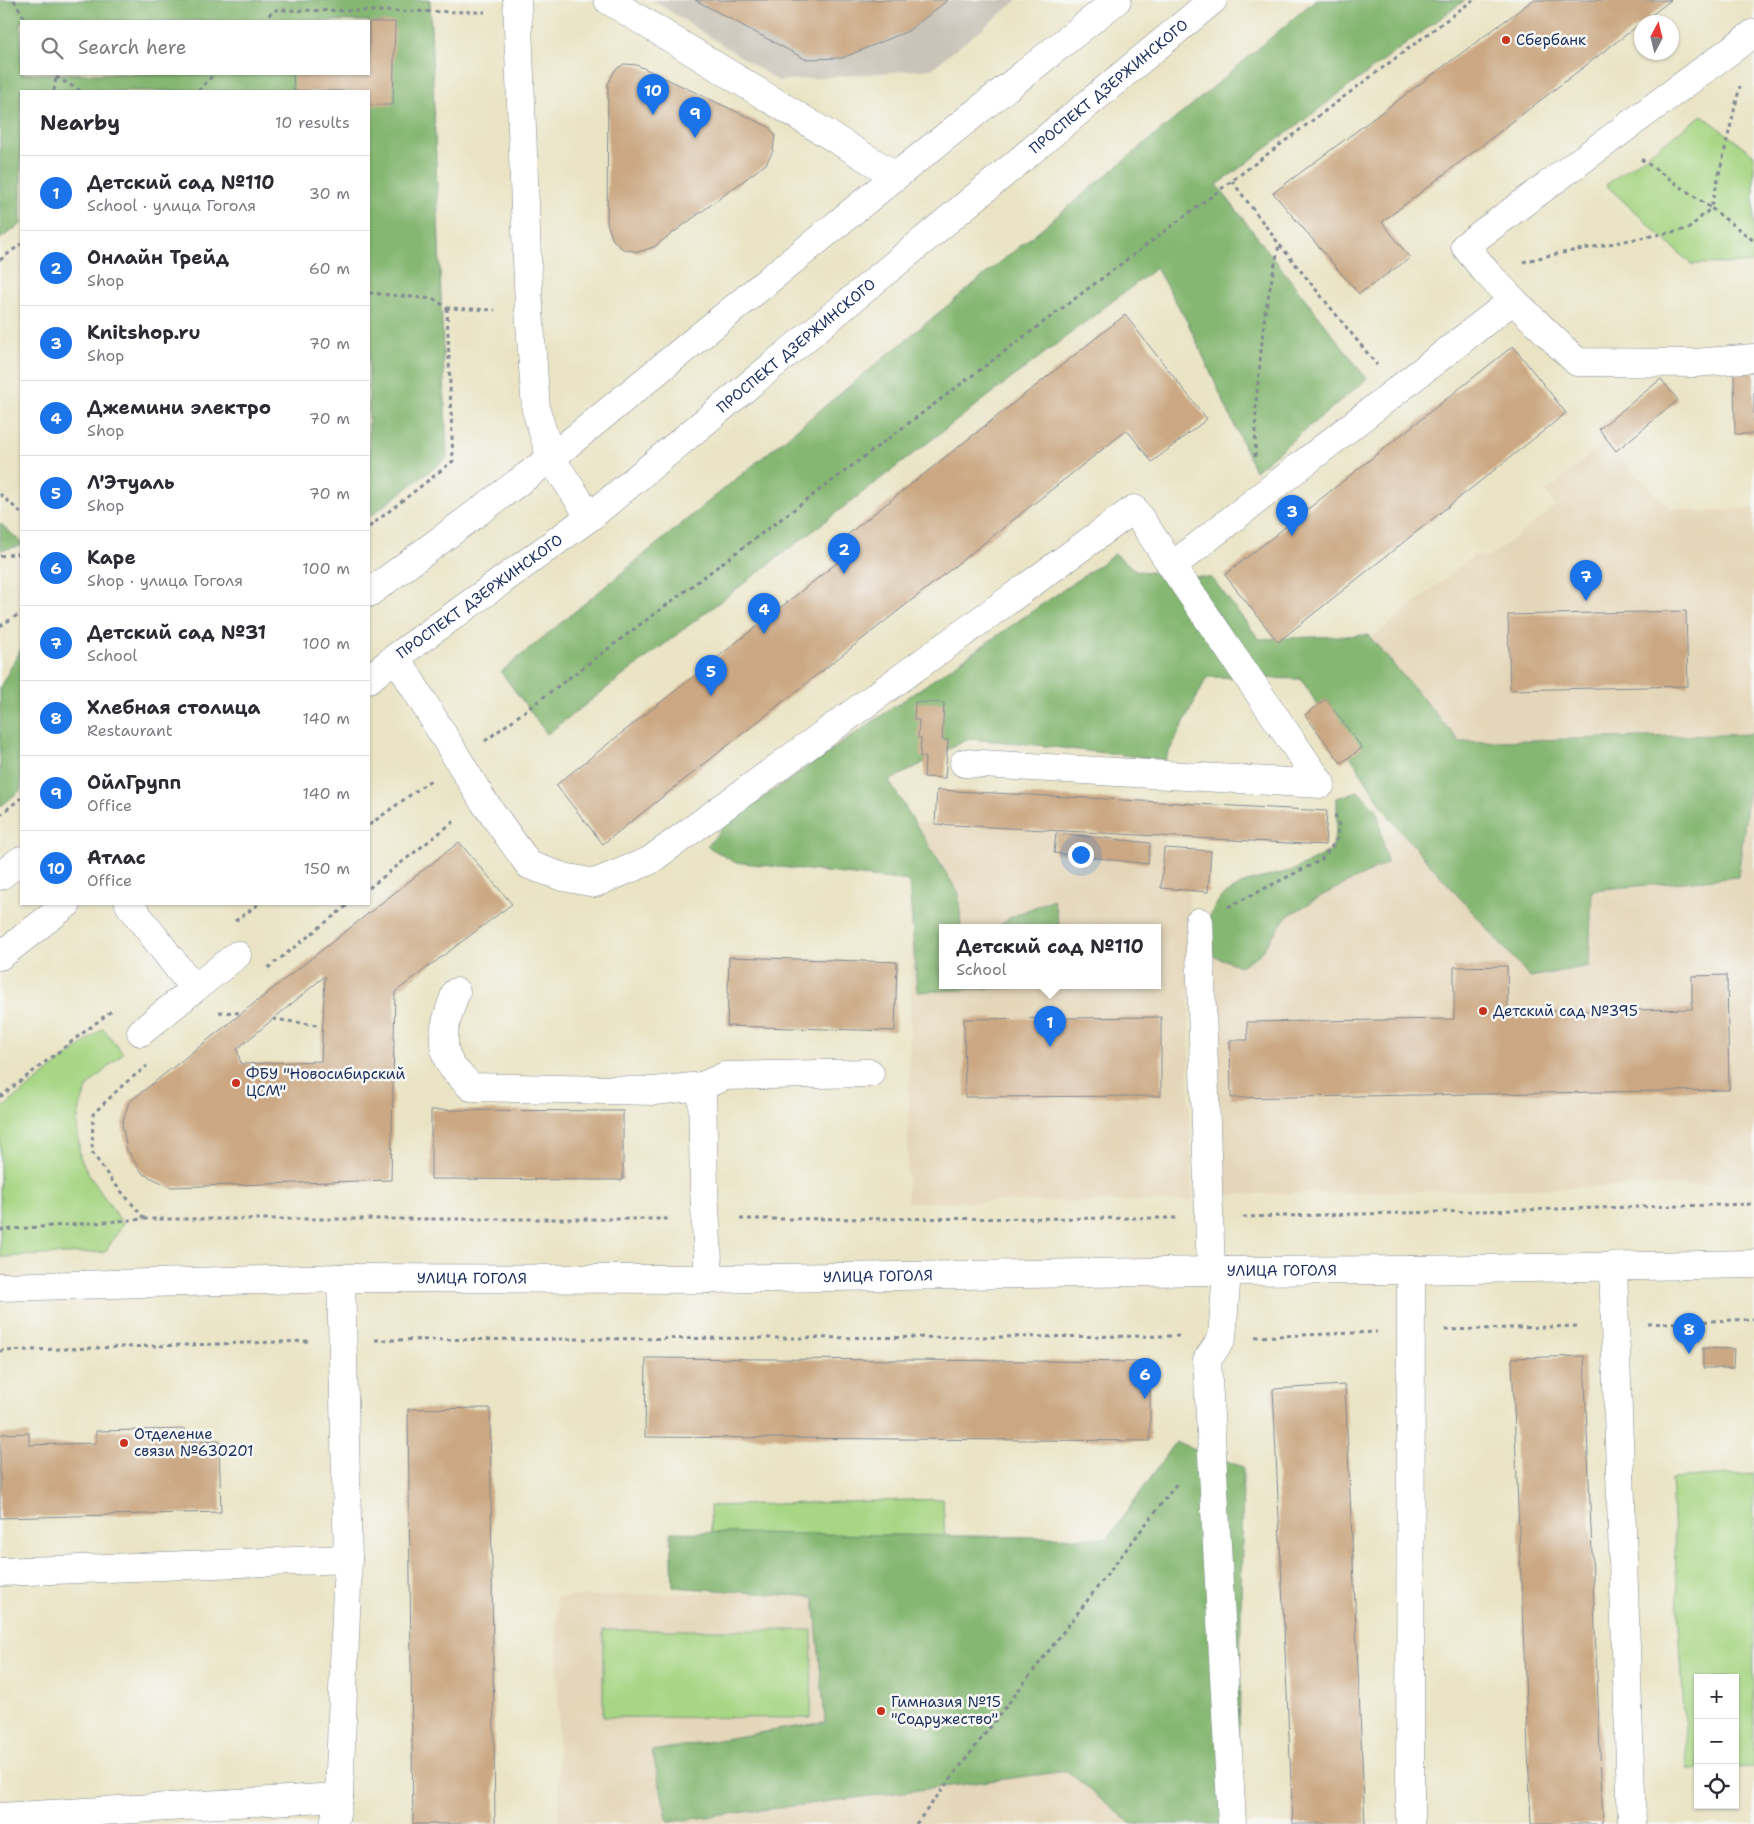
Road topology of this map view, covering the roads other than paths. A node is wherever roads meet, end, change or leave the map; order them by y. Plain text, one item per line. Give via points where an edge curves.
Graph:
1 (608, 0) edge
2 (1117, 0) edge
3 (1213, 0) edge
4 (518, 6) edge
5 (1753, 34) edge
6 (896, 176) junction
7 (1513, 300) junction
8 (1754, 358) edge
9 (551, 458) junction
10 (590, 517) junction
11 (1172, 566) junction
12 (370, 592) edge
13 (396, 657) junction
14 (370, 678) edge
15 (964, 763) dead end
16 (20, 861) edge
17 (0, 876) edge
18 (66, 905) edge
19 (130, 905) edge
20 (1199, 922) road end
21 (237, 955) dead end
22 (0, 956) edge
23 (194, 989) junction
24 (456, 992) dead end
25 (141, 1032) dead end
26 (870, 1073) dead end
27 (702, 1086) junction
28 (1754, 1264) edge
29 (1613, 1266) junction
30 (1411, 1270) junction
31 (1218, 1271) junction
32 (341, 1278) junction
33 (709, 1279) junction
34 (0, 1287) edge
35 (348, 1559) junction
36 (0, 1572) edge
37 (339, 1797) junction
38 (0, 1817) edge
39 (334, 1824) edge
40 (1232, 1824) edge
41 (1410, 1824) edge
42 (1632, 1824) edge

1 - 6 main road
2 - 6 main road
3 - 10 main road, ПРОСПЕКТ ДЗЕРЖИНСКОГО
4 - 9 main road via 536,410
5 - 7 main road via 1465,246
6 - 9 main road
7 - 8 main road via 1577,362 1695,362
7 - 11 main road
9 - 10 main road
9 - 12 main road
10 - 13 main road, ПРОСПЕКТ ДЗЕРЖИНСКОГО
11 - 13 main road via 1134,509 649,862 594,883 563,878 529,865 482,799
11 - 15 main road via 1320,784
13 - 14 main road, ПРОСПЕКТ ДЗЕРЖИНСКОГО
16 - 17 main road
18 - 22 main road
19 - 23 main road
20 - 31 main road via 1208,1218
21 - 23 main road
23 - 25 main road
24 - 27 main road via 446,1020 444,1045 451,1065 471,1087 654,1091
26 - 27 main road via 725,1076
27 - 33 main road
28 - 29 main road, УЛИЦА ГОГОЛЯ
29 - 30 main road, УЛИЦА ГОГОЛЯ
29 - 42 main road
30 - 31 main road, УЛИЦА ГОГОЛЯ
30 - 41 main road
31 - 33 main road, УЛИЦА ГОГОЛЯ
31 - 40 main road via 1222,1338 1207,1360
32 - 33 main road, УЛИЦА ГОГОЛЯ
32 - 34 main road, УЛИЦА ГОГОЛЯ
32 - 35 main road
35 - 36 main road
35 - 37 main road
37 - 38 main road
37 - 39 main road

